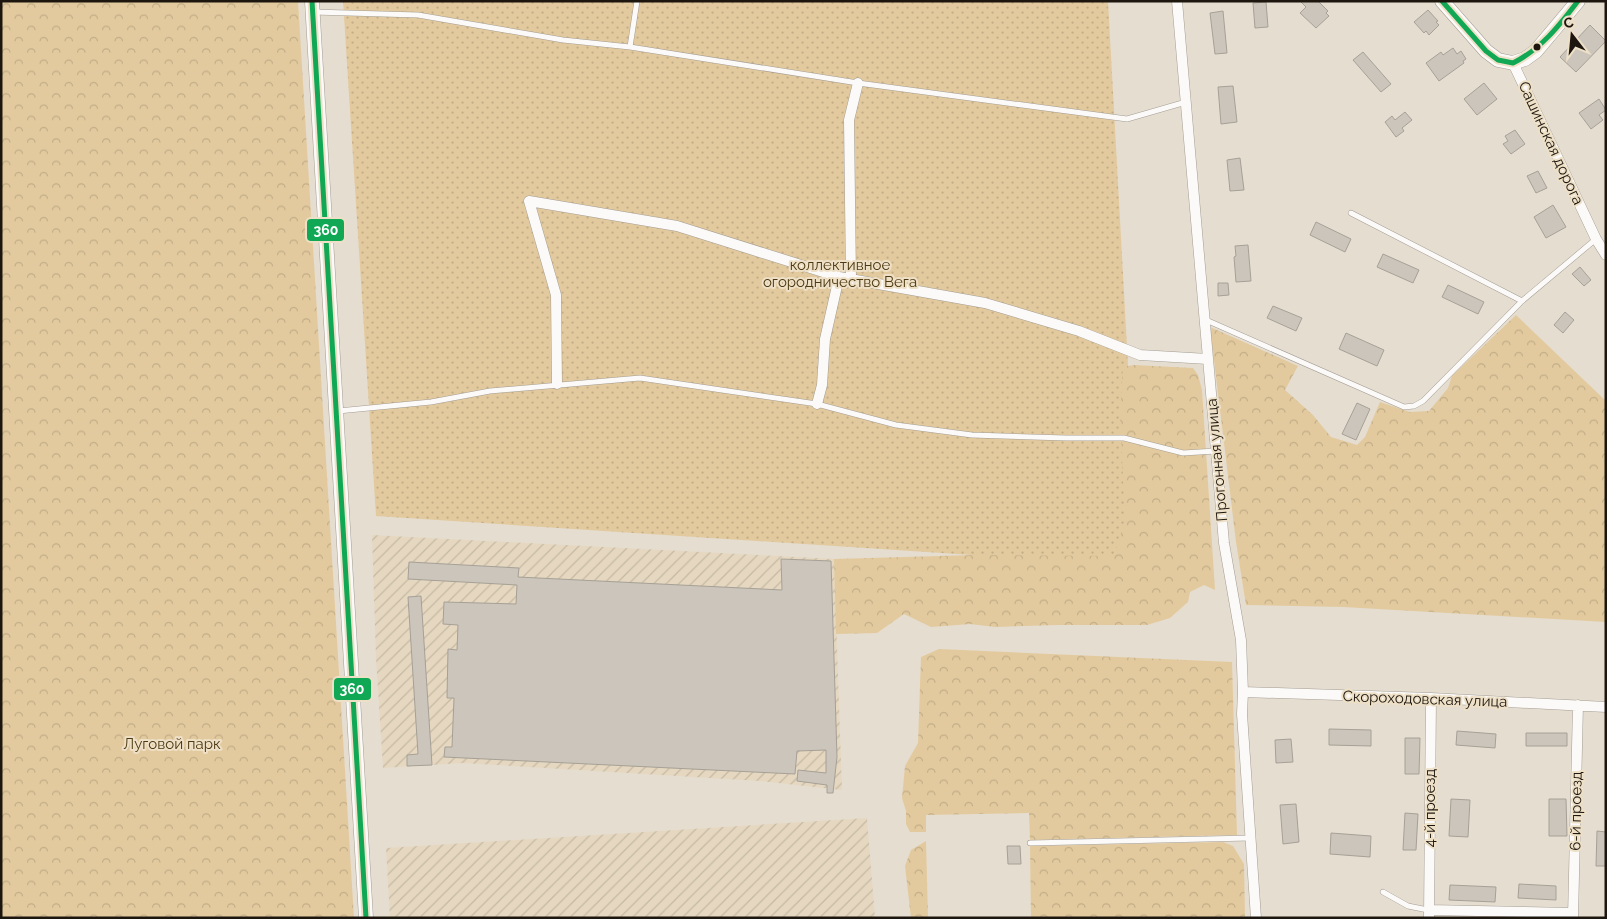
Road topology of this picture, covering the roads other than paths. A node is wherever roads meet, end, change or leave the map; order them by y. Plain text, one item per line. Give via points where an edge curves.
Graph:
1 (637, 1) edge
2 (1177, 1) edge
3 (1442, 1) edge
4 (1578, 1) edge
5 (313, 7) edge
6 (630, 47) junction
7 (1513, 63) junction
8 (858, 83) junction
9 (1186, 102) junction
10 (1351, 213) dead end
11 (1596, 239) junction
12 (1606, 255) edge
13 (839, 277) junction
14 (851, 279) junction
15 (1522, 301) junction
16 (1206, 320) junction
17 (1208, 359) junction
18 (557, 384) junction
19 (818, 404) junction
20 (335, 411) junction
21 (1216, 451) junction
22 (1244, 692) junction
23 (1431, 698) junction
24 (1578, 705) junction
25 (1606, 706) edge
26 (1250, 838) junction
27 (1030, 843) dead end
28 (1383, 892) dead end
29 (1429, 914) edge
30 (1573, 915) edge
31 (366, 918) edge
32 (1256, 918) edge

1 - 6 lane
2 - 9 street, Прогонная улица
3 - 7 street, Сашинская дорога via 1486,51 1498,60
4 - 7 street via 1536,51
5 - 6 lane via 418,15 563,40
5 - 20 street
6 - 8 lane
7 - 11 street, Сашинская дорога
8 - 9 lane via 1127,119
8 - 14 street via 849,120
9 - 16 street, Прогонная улица
10 - 15 lane
11 - 12 street, Сашинская дорога
11 - 15 lane
13 - 14 street
13 - 18 street via 677,226 529,201 556,295
13 - 19 street via 825,338
14 - 17 street via 985,303 1079,331 1140,355
15 - 16 lane via 1423,401 1404,407
16 - 17 street, Прогонная улица
17 - 21 street, Прогонная улица
18 - 19 lane via 640,378
18 - 20 lane via 490,391 431,402
19 - 21 lane via 896,425 962,434 1124,438 1183,453
20 - 31 street
21 - 22 street, Прогонная улица via 1224,543 1241,640
22 - 23 street, Скороходовская улица
22 - 26 street, Прогонная улица via 1242,714
23 - 24 street, Скороходовская улица
23 - 29 street, 4-й проезд
24 - 25 street, Скороходовская улица
24 - 30 street, 6-й проезд
26 - 27 lane
26 - 32 street, Прогонная улица
28 - 29 lane
29 - 30 street

